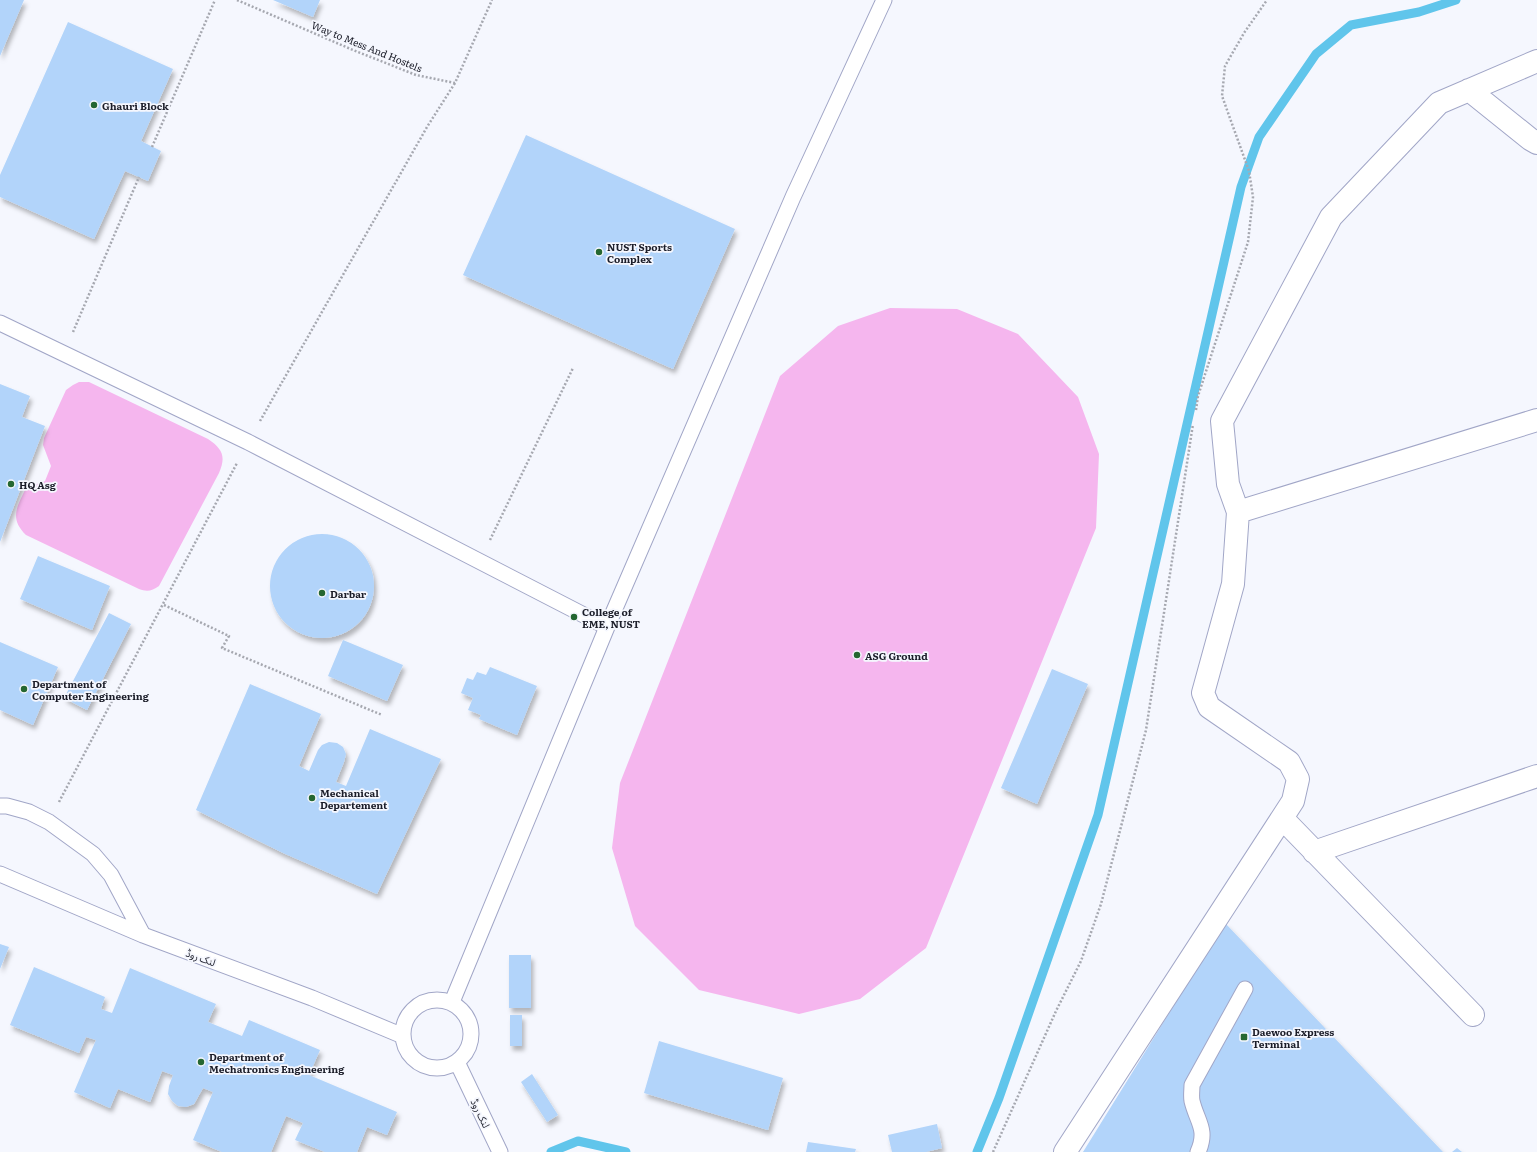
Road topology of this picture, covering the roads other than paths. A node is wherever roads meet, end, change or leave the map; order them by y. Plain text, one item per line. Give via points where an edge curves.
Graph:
1 (884, 0) edge
2 (1537, 61) edge
3 (1469, 90) junction
4 (1537, 143) edge
5 (0, 323) edge
6 (1537, 420) edge
7 (1238, 512) junction
8 (607, 627) junction
9 (1537, 776) edge
10 (0, 806) edge
11 (1282, 818) junction
12 (1314, 852) junction
13 (0, 874) edge
14 (143, 936) junction
15 (1245, 989) dead end
16 (452, 1002) junction
17 (1473, 1015) dead end
18 (403, 1036) junction
19 (457, 1062) junction
20 (498, 1147) edge
21 (1065, 1152) edge
22 (1198, 1152) edge

1 - 8 lane via 790,204
2 - 3 street
3 - 4 street
3 - 7 street via 1439,102 1332,217 1222,421 1228,484
5 - 8 lane via 248,442
6 - 7 street
7 - 11 street via 1233,584 1203,694 1208,707 1288,762 1298,779 1293,801
8 - 16 lane
9 - 12 street
10 - 14 lane via 29,812 49,822 94,854 111,874
11 - 12 street
11 - 21 street
12 - 17 street
13 - 14 lane, لنک روڈ
14 - 18 lane, لنک روڈ via 312,998
15 - 22 lane via 1192,1085 1192,1100 1202,1130 1202,1144
16 - 18 lane via 441,999 429,1000 418,1005 409,1013 404,1024
16 - 19 lane via 469,1019 472,1031 471,1043 466,1054
18 - 19 lane via 406,1048 413,1058 423,1065 434,1068 446,1067
19 - 20 lane, لنک روڈ

